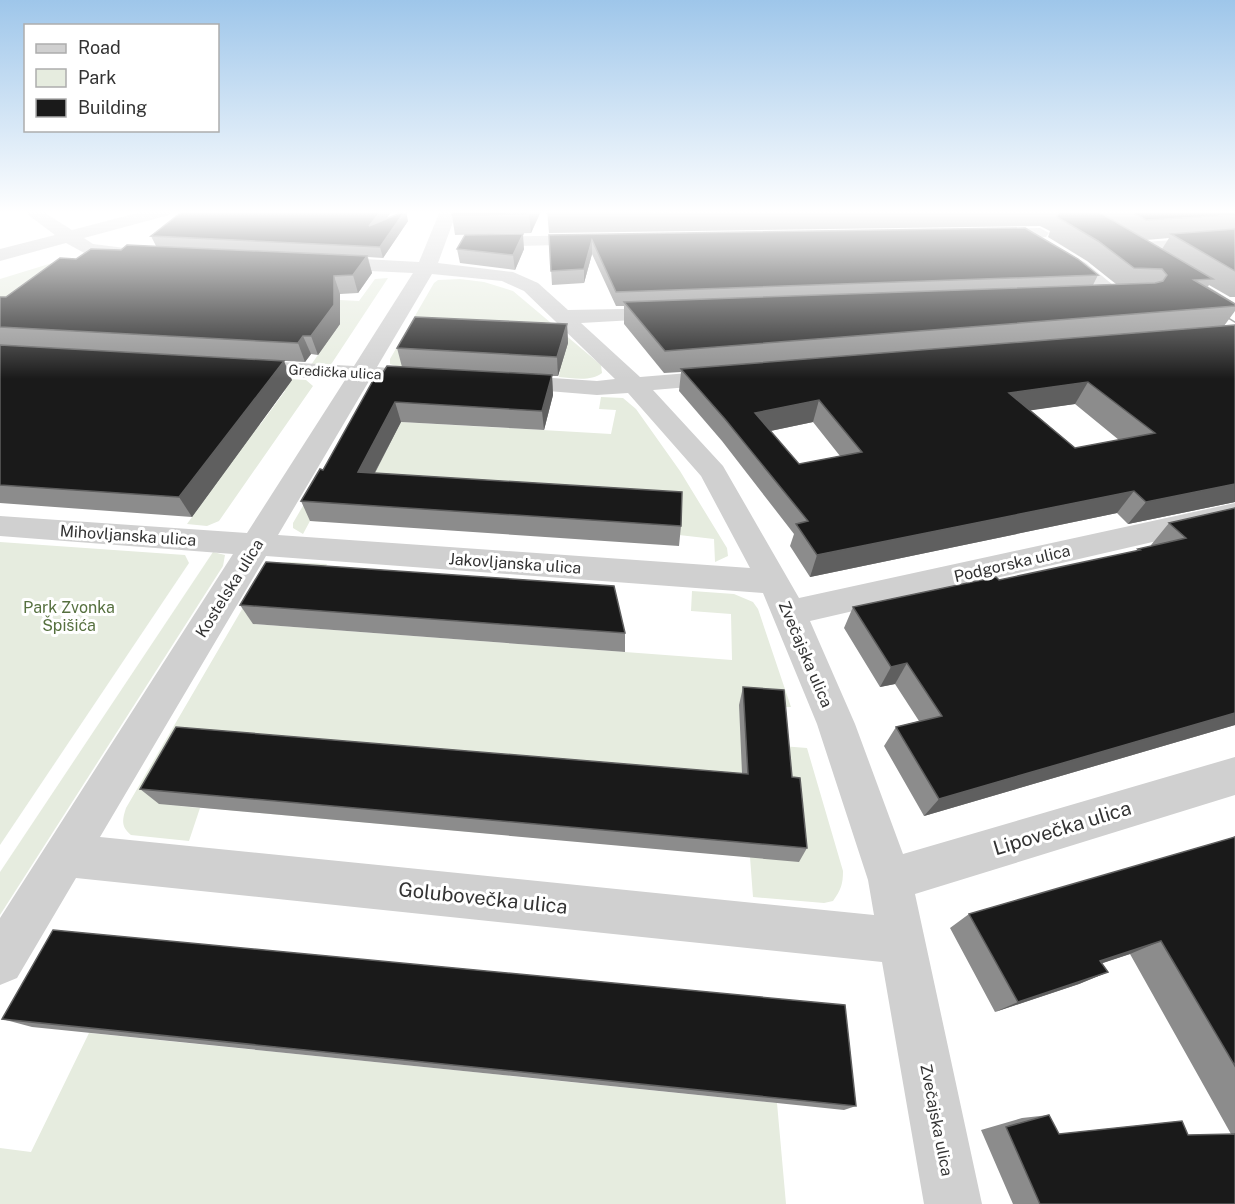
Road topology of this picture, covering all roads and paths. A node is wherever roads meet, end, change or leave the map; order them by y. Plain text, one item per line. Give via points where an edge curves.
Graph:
1 (432, 267) edge
2 (486, 267) edge
3 (1079, 267) edge
4 (1080, 298) edge
5 (688, 311) edge
6 (564, 317) junction
7 (225, 366) edge
8 (361, 374) junction
9 (752, 374) edge
10 (444, 379) edge
11 (479, 381) edge
12 (634, 384) junction
13 (1235, 513) edge
14 (0, 526) edge
15 (256, 545) junction
16 (782, 598) junction
17 (1235, 776) edge
18 (65, 855) junction
19 (890, 880) junction
20 (901, 941) junction
21 (0, 961) edge
22 (953, 1204) edge

1 - 8 street, Kostelska ulica
2 - 6 street, Zvečajska ulica via 531,287
3 - 4 street via 1125,297
5 - 6 street
6 - 12 street, Zvečajska ulica
7 - 8 street, Gredička ulica
8 - 10 street, Gredička ulica
8 - 15 street, Kostelska ulica
9 - 12 street
11 - 12 street via 597,388
12 - 16 street, Zvečajska ulica via 713,472
13 - 16 street, Podgorska ulica
14 - 15 street, Mihovljanska ulica
15 - 16 street, Jakovljanska ulica
15 - 18 street, Kostelska ulica
16 - 19 street, Zvečajska ulica via 836,724
17 - 19 street, Lipovečka ulica
18 - 20 street, Golubovečka ulica
18 - 21 street, Kostelska ulica
19 - 20 street, Zvečajska ulica
20 - 22 street, Zvečajska ulica

